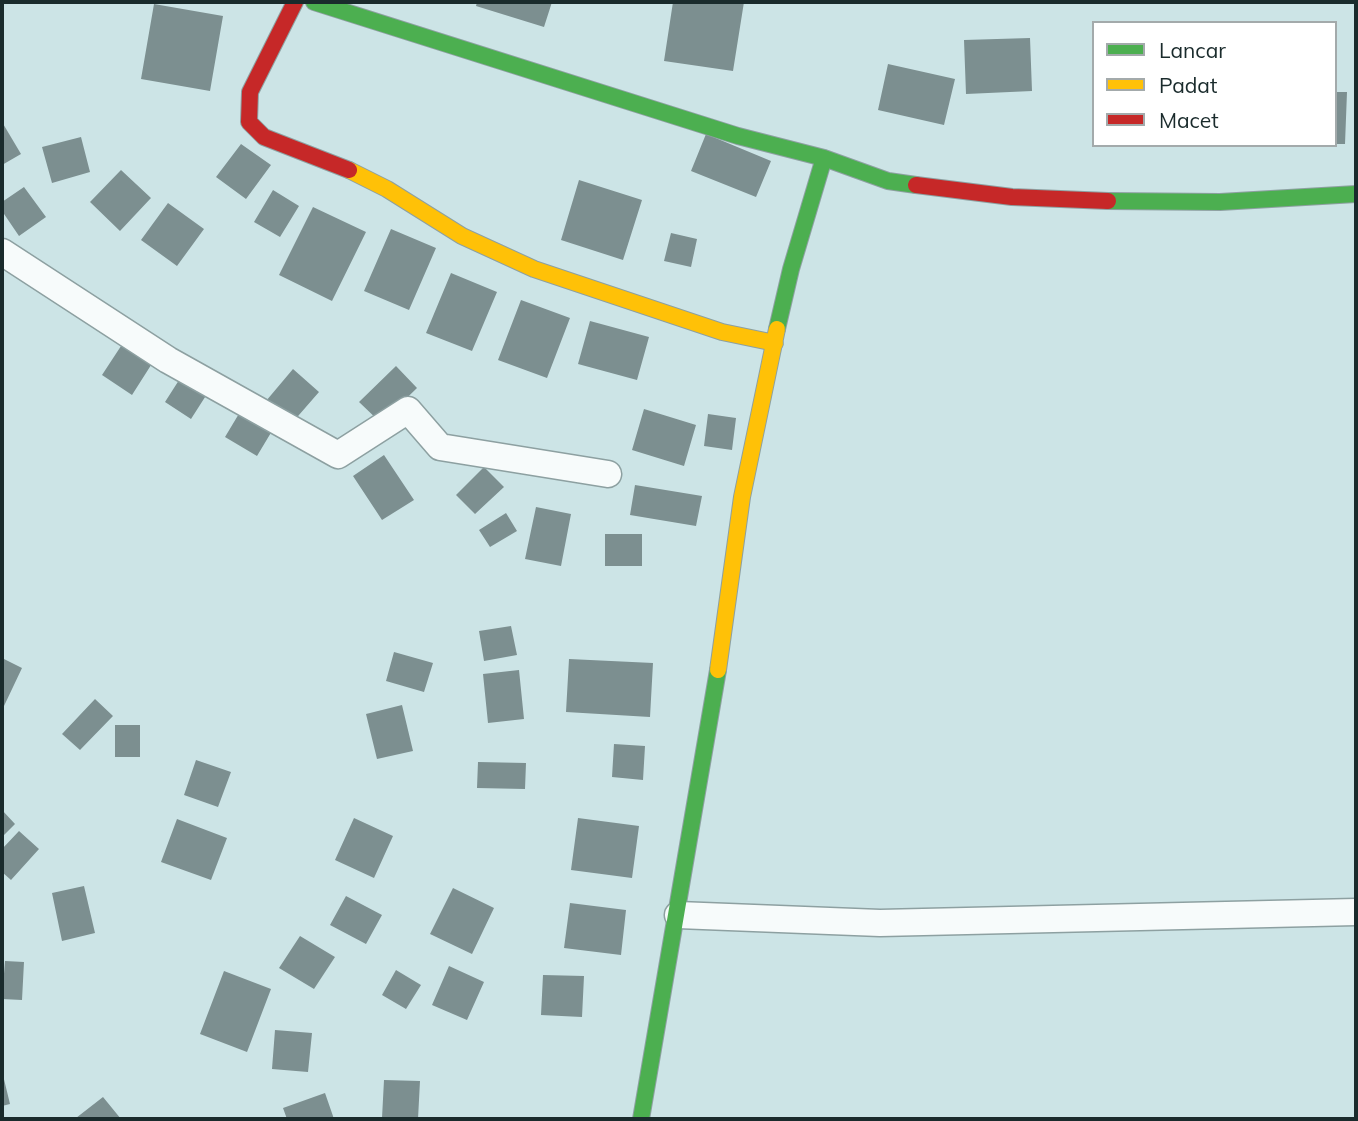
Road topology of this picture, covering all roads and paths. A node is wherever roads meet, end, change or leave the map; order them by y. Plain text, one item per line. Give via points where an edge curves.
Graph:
1 (295, 2) edge
2 (329, 3) edge
3 (824, 158) junction
4 (1356, 194) edge
5 (2, 252) edge
6 (775, 343) junction
7 (608, 474) dead end
8 (1356, 912) edge
9 (678, 915) junction
10 (641, 1119) edge

1 - 6 street via 250,92 249,122 264,137 346,168 462,236 534,269 722,332
2 - 3 street via 738,136
3 - 4 street via 888,181 1012,198 1220,202
3 - 6 street
5 - 7 street via 168,360 338,456 408,410 440,447
6 - 9 street via 742,497
8 - 9 street via 880,923
9 - 10 street

